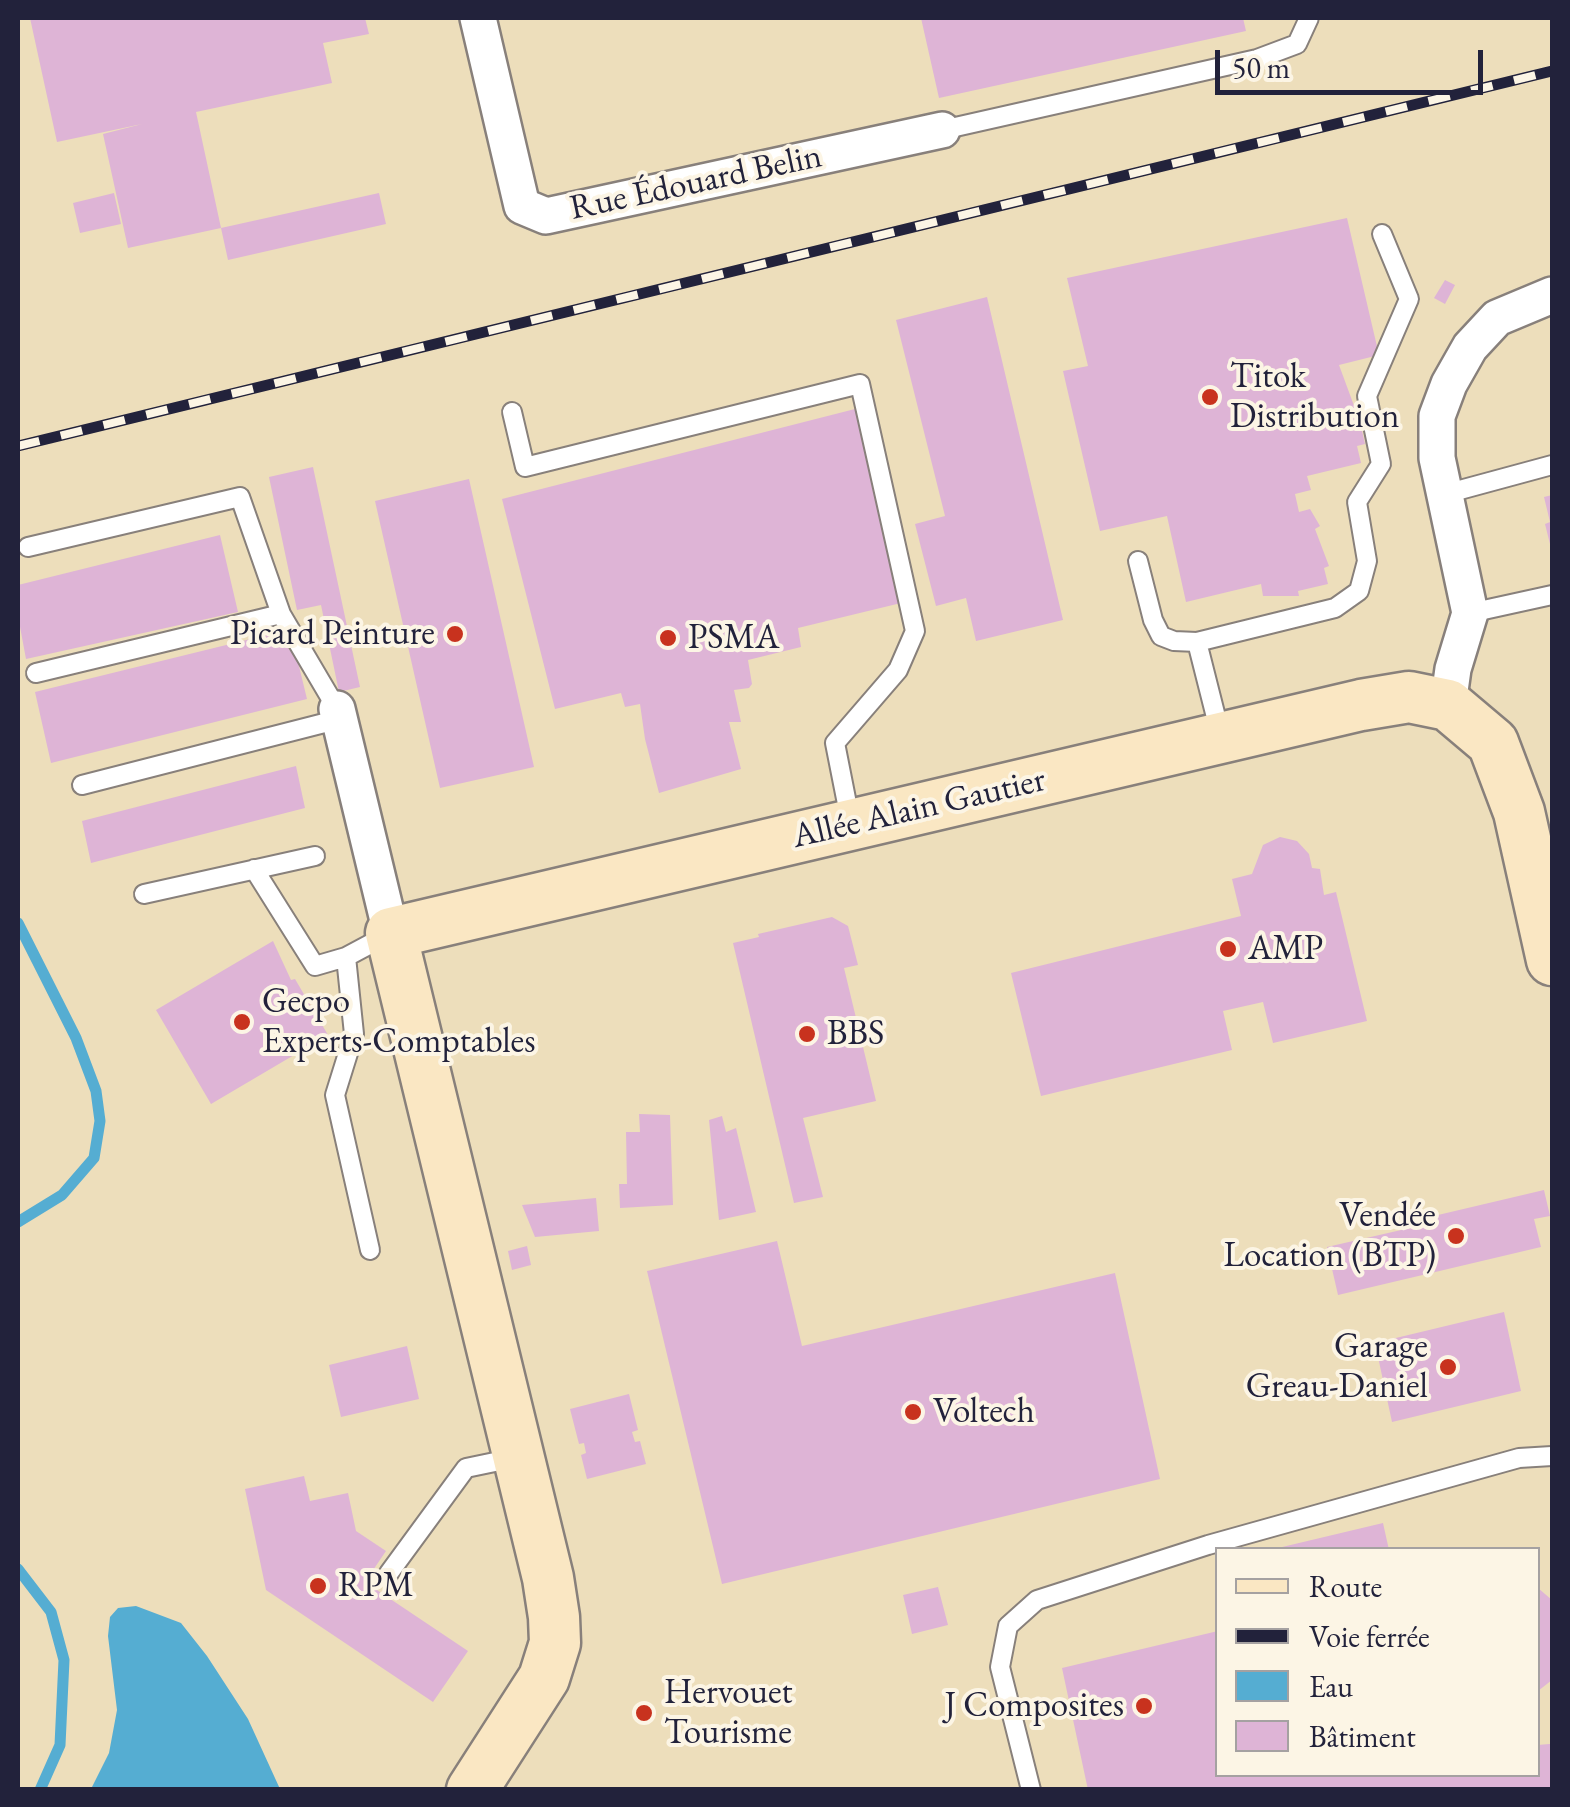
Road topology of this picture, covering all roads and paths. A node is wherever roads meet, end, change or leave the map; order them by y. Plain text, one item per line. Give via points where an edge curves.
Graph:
1 (478, 18) edge
2 (1308, 18) edge
3 (942, 130) joint
4 (1382, 234) dead end
5 (1552, 295) edge
6 (512, 412) dead end
7 (1552, 465) edge
8 (1444, 494) junction
9 (28, 546) dead end
10 (1138, 561) dead end
11 (1552, 594) edge
12 (1470, 613) junction
13 (281, 614) junction
14 (1197, 642) junction
15 (36, 673) dead end
16 (1448, 705) junction
17 (338, 714) junction
18 (1221, 738) junction
19 (82, 785) dead end
20 (851, 825) junction
21 (315, 856) dead end
22 (254, 869) junction
23 (144, 894) dead end
24 (392, 933) junction
25 (346, 957) junction
26 (1552, 960) edge
27 (370, 1250) dead end
28 (1552, 1456) edge
29 (518, 1457) junction
30 (389, 1573) dead end
31 (472, 1790) edge
32 (1030, 1790) edge

1 - 3 street, Rue Édouard Belin via 522,206 546,216
2 - 3 lane via 1297,44 1257,59
4 - 14 lane via 1410,299 1367,396 1381,464 1357,502 1368,561 1360,591 1335,608
5 - 8 street via 1497,318 1470,346 1449,384 1437,416
6 - 20 lane via 525,467 860,384 914,631 898,670 836,743
7 - 8 lane
8 - 12 street
9 - 13 lane via 240,497
10 - 14 lane via 1160,636
11 - 12 lane
12 - 16 street
13 - 15 lane
13 - 17 lane
14 - 18 lane
16 - 18 street, Allée Alain Gautier via 1409,697
16 - 26 street via 1493,743 1534,852
17 - 19 lane
17 - 24 street
18 - 20 street, Allée Alain Gautier
20 - 24 street, Allée Alain Gautier
21 - 22 lane
22 - 23 lane
22 - 25 lane via 314,966
24 - 25 lane
24 - 29 street
25 - 27 lane via 354,1034 335,1095
28 - 32 lane via 1520,1458 1208,1545 1038,1600 1008,1626 1000,1667
29 - 30 lane via 466,1468
29 - 31 street via 548,1578 555,1644 544,1678

